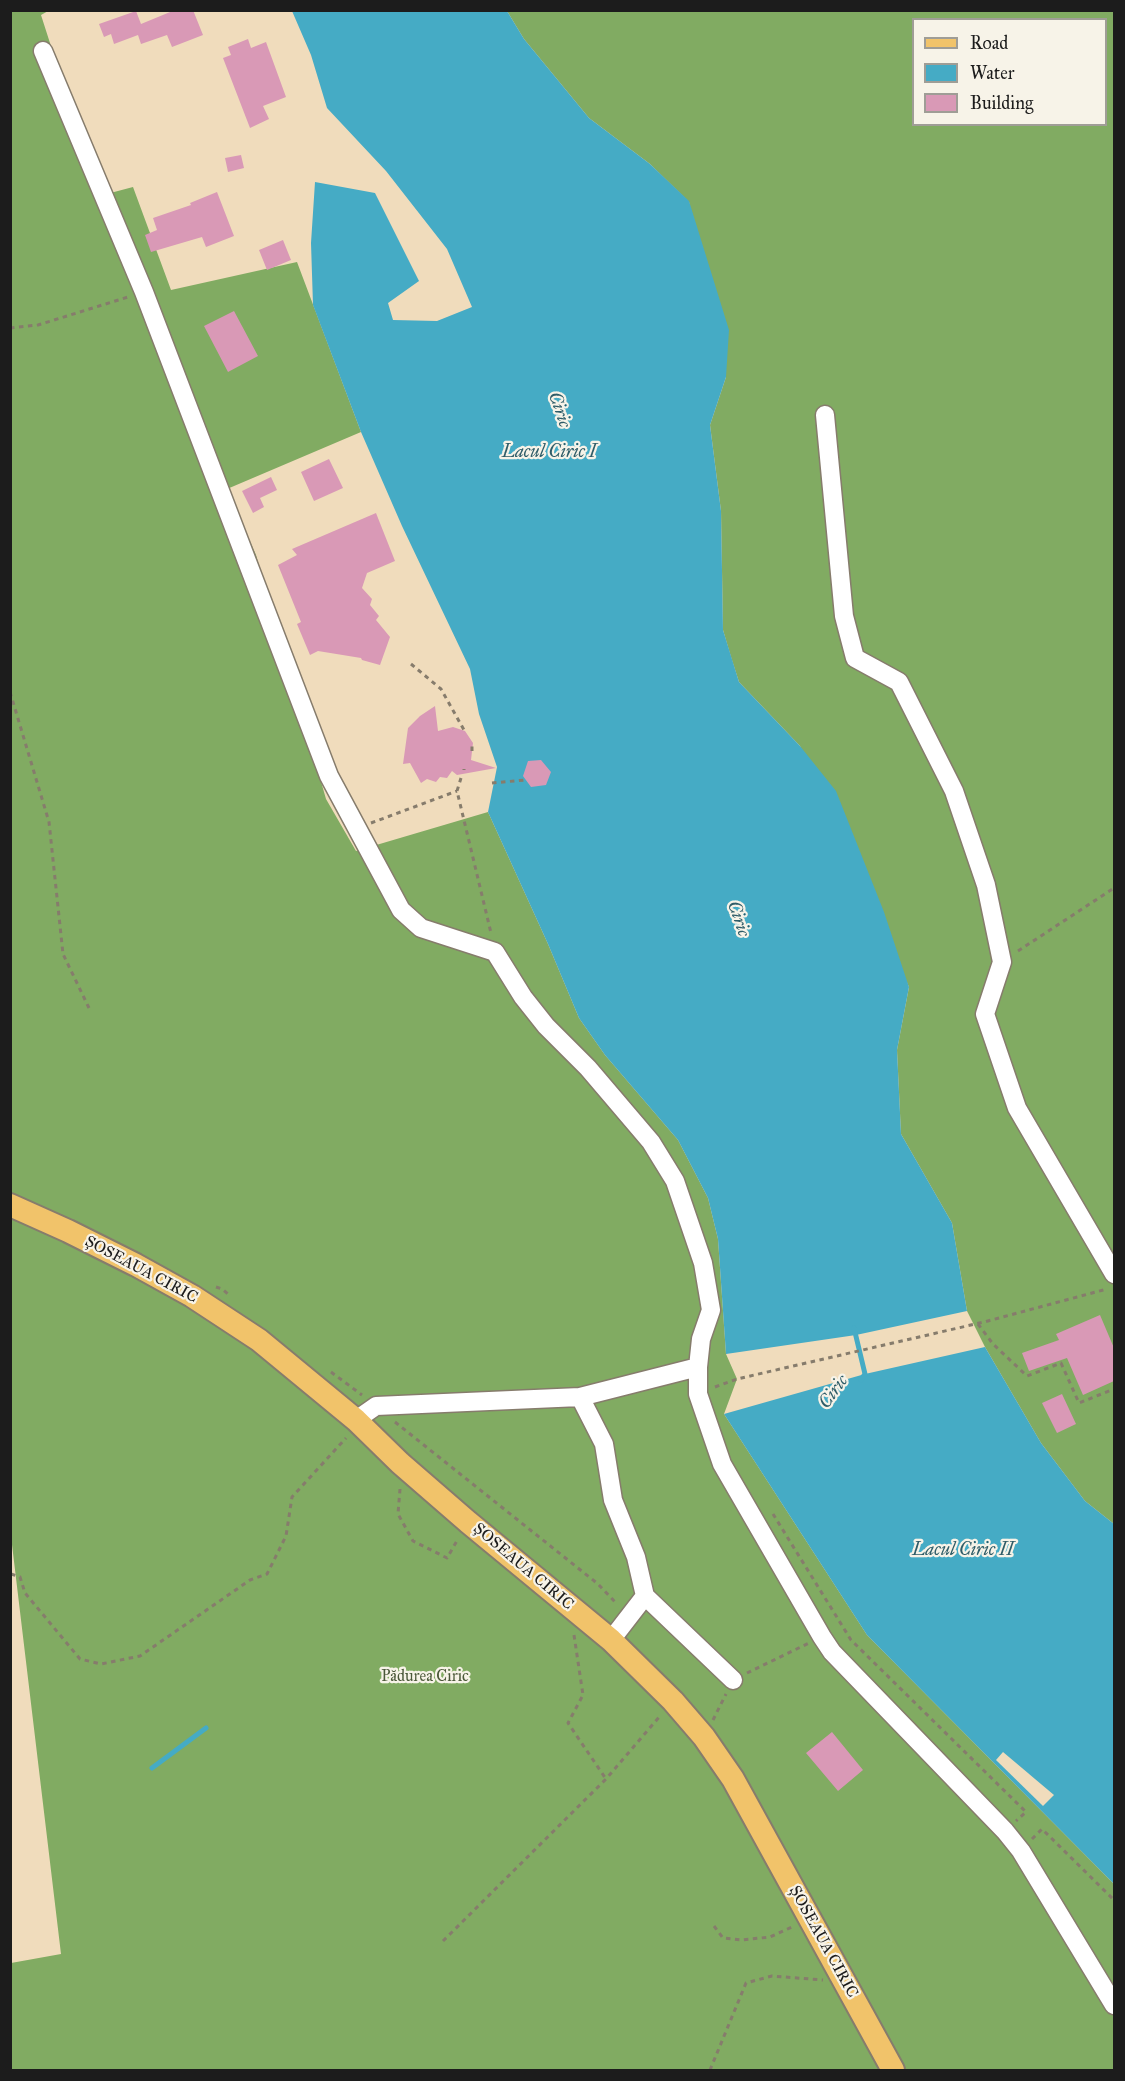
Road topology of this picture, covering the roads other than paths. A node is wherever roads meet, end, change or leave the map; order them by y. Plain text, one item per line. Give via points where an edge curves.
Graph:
1 (43, 51) dead end
2 (825, 415) dead end
3 (10, 1205) edge
4 (1114, 1274) edge
5 (698, 1367) junction
6 (580, 1397) junction
7 (356, 1420) junction
8 (645, 1596) junction
9 (611, 1640) junction
10 (734, 1680) road end
11 (1114, 2005) edge
12 (893, 2070) edge

1 - 5 street via 144,292 329,776 401,910 421,928 495,952 546,1026 651,1142 675,1181 703,1263 711,1310 701,1340
2 - 4 street via 844,616 855,658 899,682 954,791 986,885 1002,962 985,1014 1017,1108
3 - 7 main road, ȘOSEAUA CIRIC via 192,1296 259,1340
5 - 6 street
5 - 11 street via 698,1394 722,1464 822,1637 1021,1851
6 - 7 street via 376,1406
6 - 8 street via 604,1444 613,1500 636,1557
7 - 9 main road, ȘOSEAUA CIRIC via 468,1522
8 - 9 street
8 - 10 street
9 - 12 main road, ȘOSEAUA CIRIC via 673,1701 704,1737 732,1779

